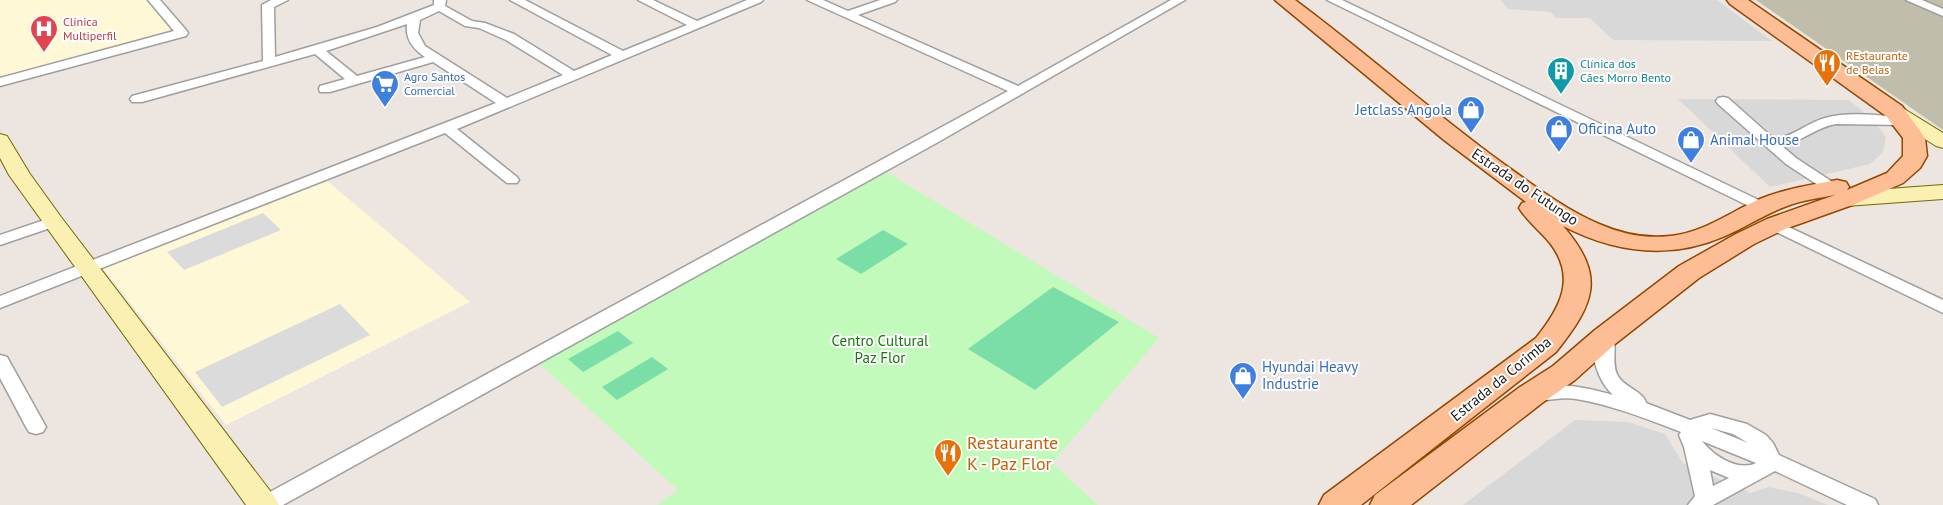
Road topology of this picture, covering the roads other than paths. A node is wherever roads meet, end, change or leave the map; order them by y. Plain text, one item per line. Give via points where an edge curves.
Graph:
1 (154, 0) edge
2 (282, 0) edge
3 (516, 0) edge
4 (644, 0) edge
5 (757, 0) edge
6 (813, 0) edge
7 (891, 0) edge
8 (1179, 0) edge
9 (1284, 0) edge
10 (1333, 0) edge
11 (1736, 0) edge
12 (1912, 0) edge
13 (440, 3) edge
14 (1943, 13) edge
15 (848, 15) junction
16 (414, 19) junction
17 (696, 25) junction
18 (318, 50) junction
19 (624, 56) junction
20 (434, 58) junction
21 (269, 63) junction
22 (573, 76) junction
23 (355, 81) junction
24 (0, 82) edge
25 (325, 89) dead end
26 (1016, 90) junction
27 (137, 99) dead end
28 (1723, 101) dead end
29 (505, 103) junction
30 (1899, 116) junction
31 (447, 128) junction
32 (0, 140) edge
33 (1943, 142) edge
34 (1771, 143) junction
35 (1474, 154) junction
36 (1791, 162) junction
37 (512, 180) dead end
38 (1831, 183) junction
39 (1943, 192) edge
40 (1768, 216) junction
41 (53, 222) junction
42 (0, 240) edge
43 (87, 267) junction
44 (0, 302) edge
45 (1943, 307) edge
46 (1605, 337) junction
47 (0, 361) edge
48 (1531, 395) junction
49 (1663, 417) junction
50 (36, 427) dead end
51 (1692, 438) junction
52 (1763, 466) junction
53 (1703, 502) edge
54 (264, 505) edge
55 (1336, 505) edge
56 (1387, 505) edge
57 (1867, 505) edge

1 - 24 street via 182,33
2 - 21 street via 268,5
3 - 19 street
4 - 17 street
5 - 17 street
6 - 15 street
7 - 15 street
8 - 26 street
9 - 35 main road, Estrada do Futungo
10 - 40 street
11 - 30 main road, Estrada do Futungo
12 - 14 street
13 - 16 street
13 - 22 street via 469,24 481,25 510,37
15 - 26 street
16 - 18 street
16 - 20 street via 412,33 420,48
17 - 19 street
18 - 21 street
18 - 23 street
19 - 22 street
20 - 23 street
20 - 29 street
21 - 27 street
22 - 29 street
23 - 25 street
26 - 54 street via 935,138
28 - 34 street
29 - 31 street
30 - 33 street
30 - 34 street via 1836,120 1823,123 1794,139
30 - 38 main road, Estrada do Futungo via 1914,138 1915,156 1905,171 1895,178
31 - 37 street
31 - 43 street
32 - 41 street
34 - 36 street
35 - 40 main road, Estrada do Futungo via 1568,219 1598,233 1630,242 1668,244 1693,240
35 - 55 main road, Estrada da Corimba via 1543,219 1571,254 1578,288 1574,305 1568,318 1546,345
36 - 38 street
36 - 38 street
38 - 39 street
38 - 40 main road, Estrada do Futungo
40 - 45 street
40 - 46 main road, Estrada do Futungo via 1745,239 1689,272
41 - 42 street
41 - 43 street
43 - 44 street
43 - 54 street
46 - 48 main road, Estrada da Corimba via 1564,373
46 - 49 street via 1603,359 1608,379 1625,395
47 - 50 street
48 - 49 street via 1576,392 1627,404
48 - 56 main road, Estrada da Corimba
49 - 51 street
51 - 52 street via 1706,459 1723,468 1741,473
51 - 52 street via 1702,422 1730,425 1764,448
51 - 53 street
52 - 53 street
52 - 57 street

